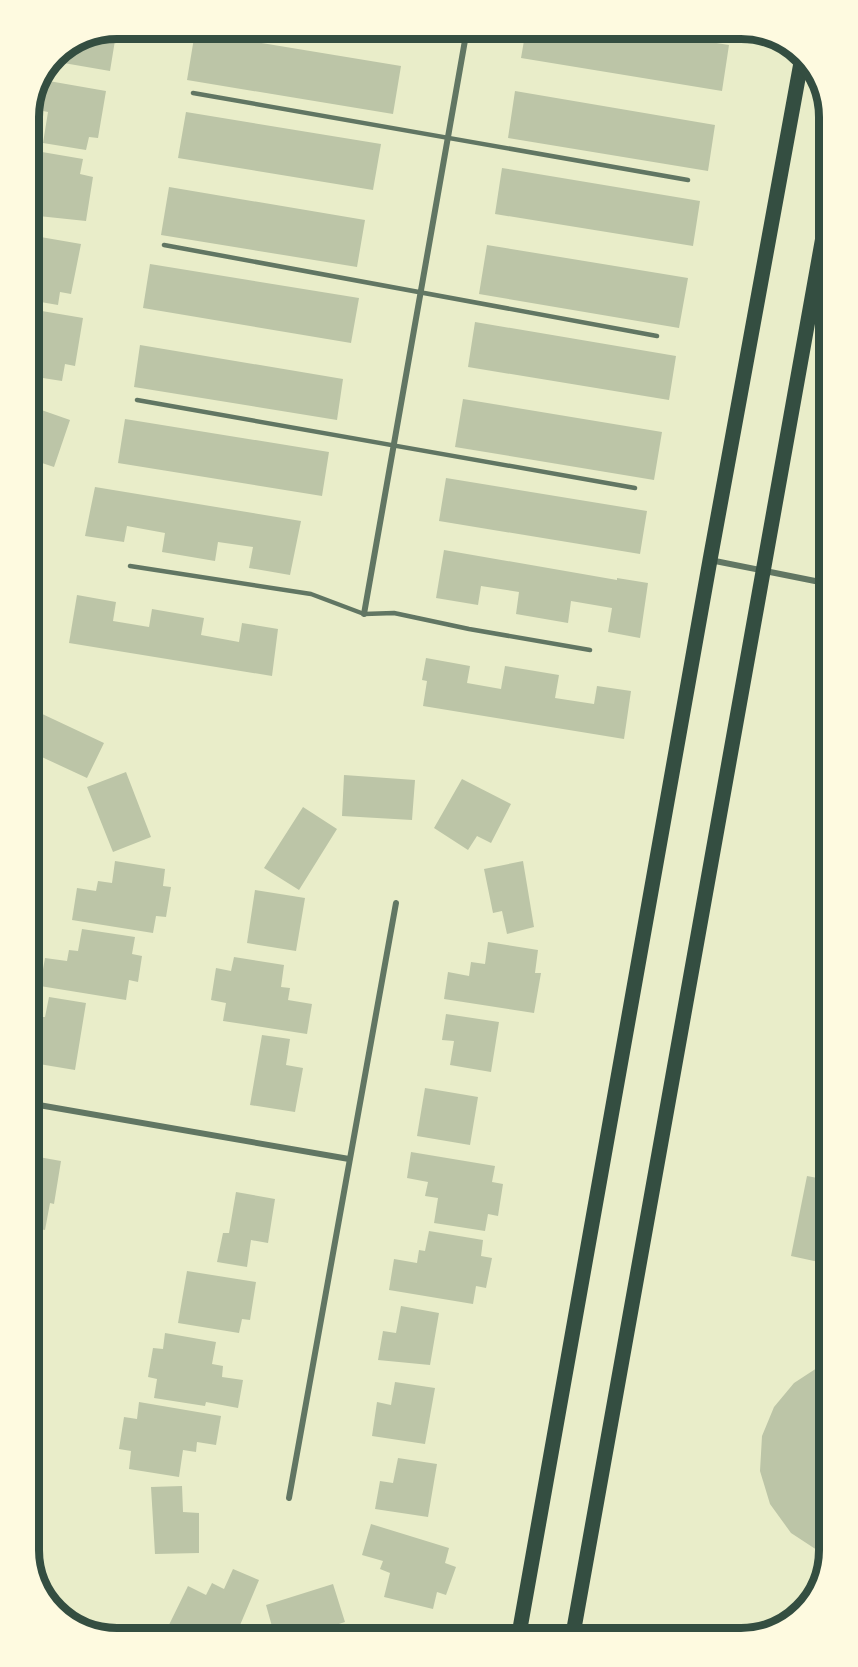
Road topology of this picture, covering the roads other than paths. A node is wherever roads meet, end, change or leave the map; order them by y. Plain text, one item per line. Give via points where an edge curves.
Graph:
1 (465, 39) edge
2 (800, 67) edge
3 (193, 93) dead end
4 (448, 137) junction
5 (688, 180) dead end
6 (164, 245) dead end
7 (819, 259) edge
8 (421, 293) junction
9 (657, 336) dead end
10 (137, 400) dead end
11 (394, 444) junction
12 (635, 488) dead end
13 (710, 560) junction
14 (130, 566) dead end
15 (764, 571) junction
16 (819, 582) edge
17 (364, 614) junction
18 (590, 650) dead end
19 (396, 903) dead end
20 (39, 1105) edge
21 (349, 1159) junction
22 (289, 1498) dead end
23 (520, 1628) edge
24 (574, 1628) edge

1 - 4 street
2 - 13 main road
3 - 4 lane
4 - 5 lane
4 - 8 street
6 - 8 lane
7 - 15 main road
8 - 9 lane
8 - 11 street
10 - 11 lane
11 - 12 lane
11 - 17 street
13 - 15 street
13 - 23 main road
14 - 17 lane via 311,594
15 - 16 street
15 - 24 main road
17 - 18 lane via 394,613
19 - 21 street
20 - 21 street
21 - 22 street

